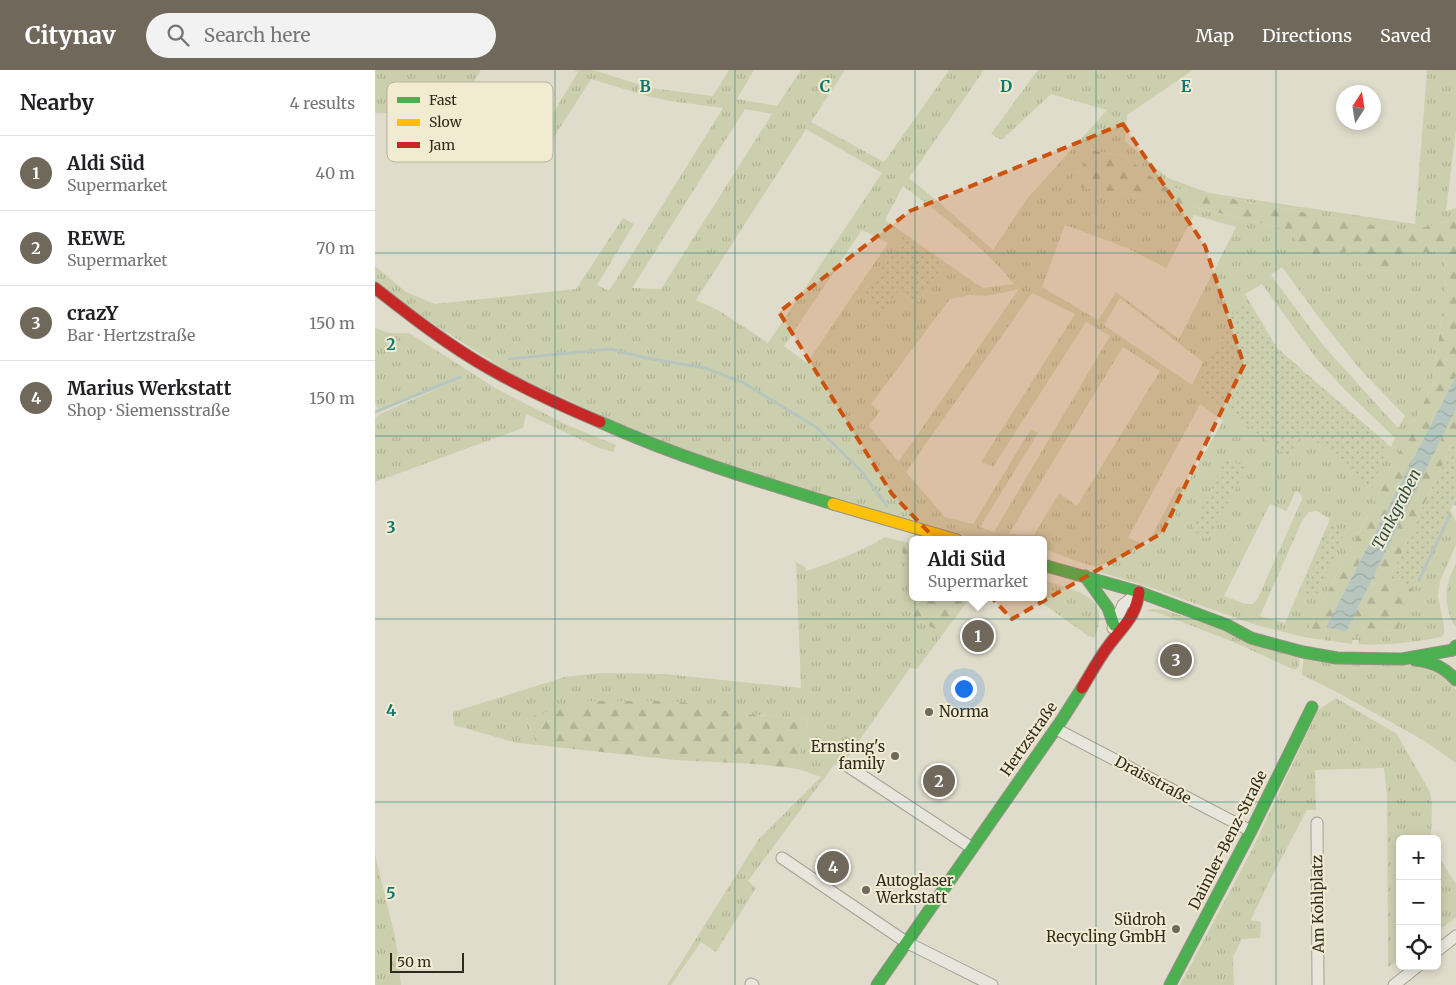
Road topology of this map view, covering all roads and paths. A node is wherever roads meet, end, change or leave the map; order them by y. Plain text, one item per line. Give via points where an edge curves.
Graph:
1 (375, 288) edge
2 (943, 536) edge
3 (1047, 566) edge
4 (1085, 576) junction
5 (1139, 592) junction
6 (1114, 624) junction
7 (1227, 625) junction
8 (1109, 646) junction
9 (1456, 646) edge
10 (1403, 659) junction
11 (1456, 680) edge
12 (1312, 707) dead end
13 (1056, 729) junction
14 (849, 767) dead end
15 (1317, 823) dead end
16 (1251, 831) junction
17 (971, 848) junction
18 (782, 858) dead end
19 (1456, 936) edge
20 (907, 942) junction
21 (1441, 948) edge
22 (1415, 970) edge
23 (1407, 980) edge
24 (877, 985) edge
25 (992, 985) edge
26 (1170, 985) edge
27 (1318, 985) edge
28 (1394, 985) edge

1 - 2 main road via 466,354 506,378 621,432 727,472
3 - 4 main road
4 - 5 main road
4 - 6 main road via 1108,608
5 - 6 street, Hertzstraße via 1123,605
5 - 7 main road
5 - 8 main road, Hertzstraße via 1135,611
6 - 8 street, Hertzstraße
7 - 9 main road via 1305,643 1372,652 1442,642
7 - 10 main road via 1251,638 1303,652 1337,658
8 - 13 main road, Hertzstraße
9 - 10 main road via 1453,650
10 - 11 main road via 1433,662
12 - 16 main road, Daimler-Benz-Straße
13 - 16 street, Draisstraße
13 - 17 main road, Hertzstraße
14 - 17 street
15 - 27 street, Am Kohlplatz
16 - 26 main road, Daimler-Benz-Straße
17 - 20 main road, Hertzstraße
18 - 20 street
19 - 21 street
20 - 24 main road, Hertzstraße
20 - 25 street
22 - 23 street
23 - 28 street

